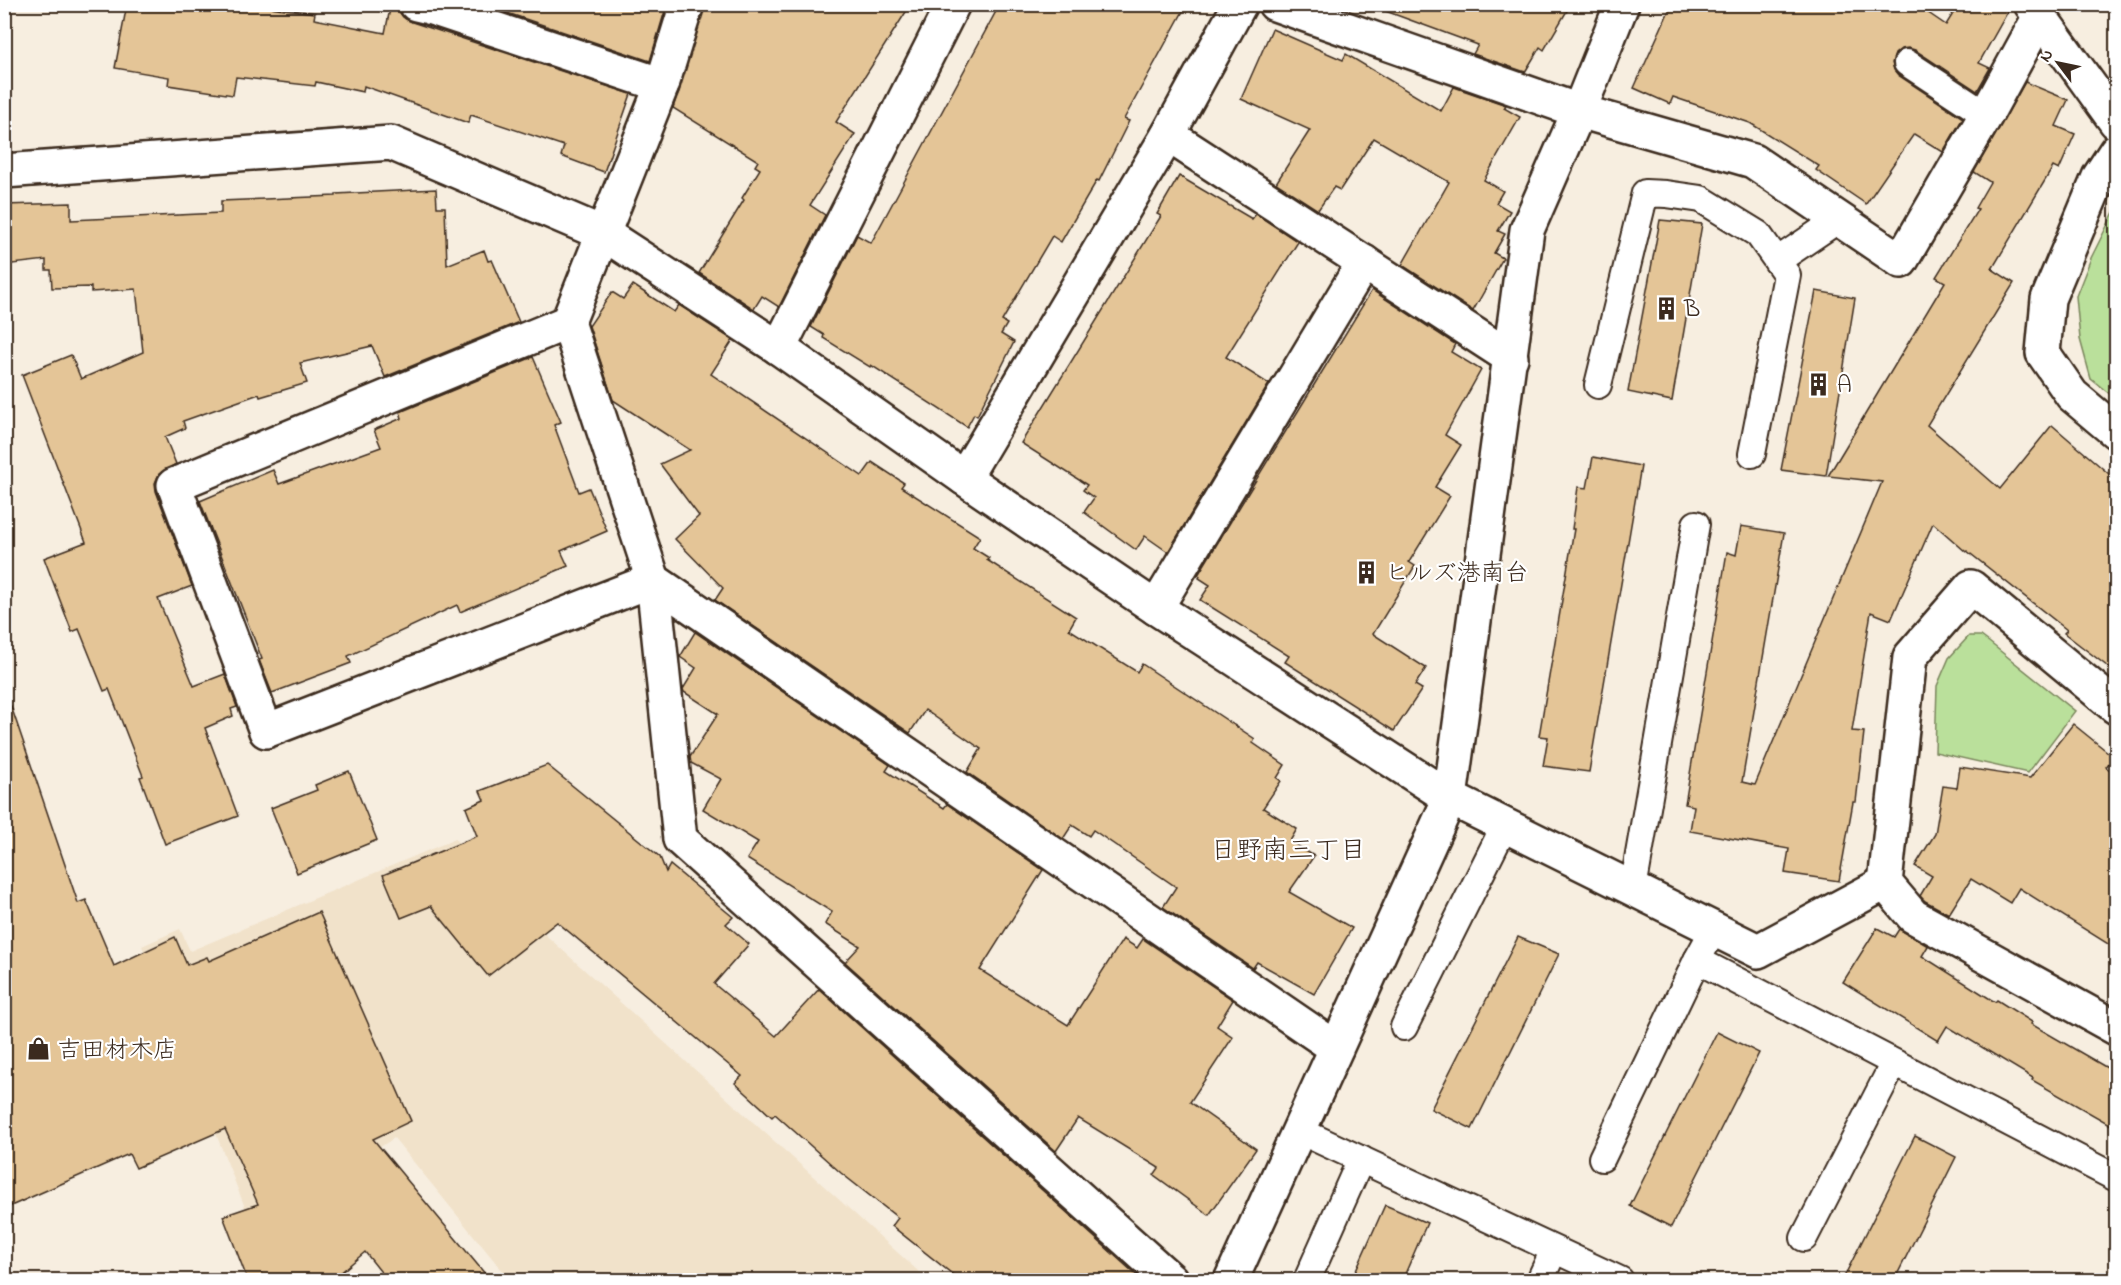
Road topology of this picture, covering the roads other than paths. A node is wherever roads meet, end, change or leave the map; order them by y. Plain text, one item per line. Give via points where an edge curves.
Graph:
1 (416, 4) edge
2 (687, 4) edge
3 (953, 4) edge
4 (1240, 4) edge
5 (1275, 4) edge
6 (1622, 4) edge
7 (2035, 11) edge
8 (1907, 63) dead end
9 (662, 85) junction
10 (1579, 111) junction
11 (1986, 115) junction
12 (2116, 122) edge
13 (1168, 135) junction
14 (2116, 151) edge
15 (4, 171) edge
16 (1839, 219) junction
17 (604, 234) junction
18 (1777, 261) junction
19 (1364, 262) junction
20 (568, 322) junction
21 (778, 348) junction
22 (1510, 358) junction
23 (1598, 385) dead end
24 (2116, 432) edge
25 (1752, 454) dead end
26 (964, 478) junction
27 (1696, 524) dead end
28 (653, 580) junction
29 (1156, 608) junction
30 (2116, 707) edge
31 (1450, 798) junction
32 (1505, 825) junction
33 (1885, 883) junction
34 (1633, 889) junction
35 (1714, 929) junction
36 (1697, 960) junction
37 (1404, 1027) dead end
38 (2116, 1028) edge
39 (1336, 1048) junction
40 (1894, 1063) junction
41 (1300, 1131) junction
42 (1602, 1158) dead end
43 (1361, 1159) junction
44 (2116, 1178) edge
45 (1804, 1238) dead end
46 (1554, 1250) junction
47 (1171, 1281) edge
48 (1231, 1281) edge
49 (1307, 1281) edge
50 (1540, 1281) edge
51 (1620, 1281) edge

1 - 9 street
2 - 9 street
3 - 21 street
4 - 13 street
5 - 10 street
6 - 10 street
7 - 11 street
7 - 12 street
8 - 11 lane
9 - 17 street
10 - 16 street via 1754,160
10 - 22 street via 1527,230
11 - 16 street via 1901,261
13 - 19 street
13 - 26 street
14 - 24 street via 2099,177 2048,299 2043,352 2072,395
15 - 17 street via 391,143
16 - 18 lane
17 - 20 street
17 - 21 street
18 - 23 lane via 1758,234 1701,199 1645,192
18 - 25 lane via 1787,275
19 - 22 street
19 - 29 street
20 - 28 street
20 - 28 street via 174,485 266,731
21 - 26 street
22 - 31 street
26 - 29 street
27 - 34 lane
28 - 39 street
28 - 47 street via 680,838
29 - 31 street
30 - 33 street via 1971,587 1911,657
31 - 32 street
31 - 39 street
32 - 34 street
32 - 37 lane
33 - 35 street via 1758,951
33 - 38 street via 1913,916
34 - 35 street
35 - 36 lane
36 - 40 lane
36 - 42 lane
39 - 41 street
40 - 44 lane
40 - 45 lane
41 - 43 lane
41 - 48 street
43 - 46 lane
43 - 49 lane
46 - 50 lane
46 - 51 lane

